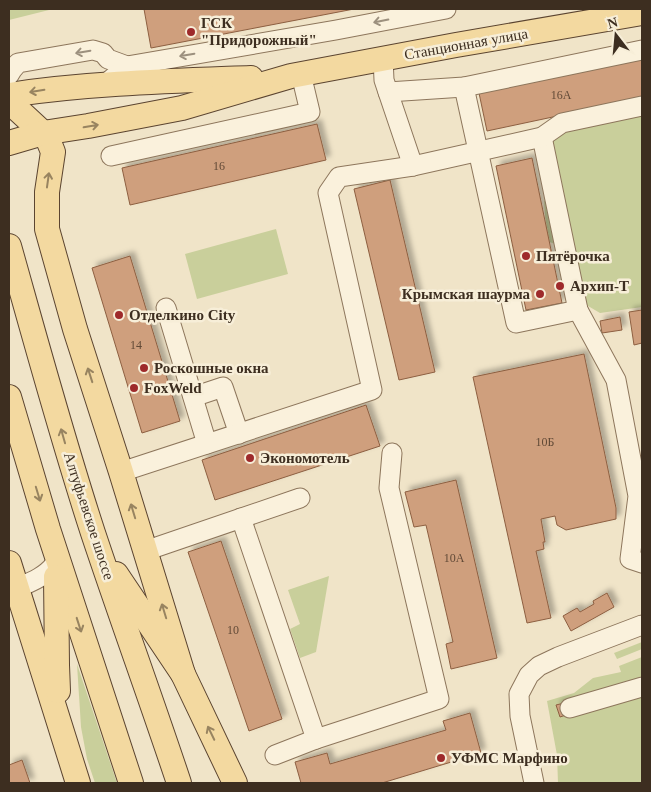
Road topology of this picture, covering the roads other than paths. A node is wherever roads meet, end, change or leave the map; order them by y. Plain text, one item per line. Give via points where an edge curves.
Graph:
1 (446, 9) edge
2 (642, 13) edge
3 (642, 50) edge
4 (383, 58) junction
5 (127, 66) junction
6 (9, 75) edge
7 (296, 75) junction
8 (104, 85) junction
9 (464, 87) junction
10 (388, 92) junction
11 (9, 96) edge
12 (642, 106) edge
13 (43, 133) junction
14 (542, 137) junction
15 (9, 143) edge
16 (479, 151) junction
17 (111, 156) dead end
18 (413, 166) junction
19 (9, 246) edge
20 (166, 308) dead end
21 (578, 310) junction
22 (9, 397) edge
23 (193, 397) junction
24 (239, 434) junction
25 (207, 444) junction
26 (392, 453) dead end
27 (121, 472) junction
28 (300, 498) dead end
29 (241, 518) junction
30 (48, 529) junction
31 (93, 533) junction
32 (145, 551) junction
33 (9, 563) edge
34 (642, 563) edge
35 (54, 565) junction
36 (13, 590) edge
37 (145, 617) junction
38 (642, 626) edge
39 (183, 674) junction
40 (642, 687) edge
41 (570, 708) dead end
42 (155, 709) junction
43 (316, 739) junction
44 (65, 742) junction
45 (275, 754) dead end
46 (528, 782) edge
47 (78, 783) edge
48 (131, 783) edge
49 (179, 783) edge
50 (235, 783) edge

1 -> 5 street
2 - 4 main road, Станционная улица
3 - 9 street
4 - 7 main road, Станционная улица
4 - 10 street
5 -> 6 street via 93,50 18,63
5 - 8 street
7 - 8 main road, Станционная улица
13 -> 7 main road, Станционная улица via 182,108
7 - 17 street via 310,112
8 -> 11 main road, Станционная улица via 47,89
9 - 10 street
9 - 16 street
10 - 18 street
11 - 13 main road via 15,107
12 - 14 street via 562,123
13 - 15 main road, Станционная улица
27 -> 13 main road via 75,329 47,228 46,192 52,152
14 - 16 street
14 - 21 street
16 - 18 street
16 - 21 street via 516,323
18 - 24 street via 339,176 328,193 372,390
31 -> 19 main road, Алтуфьевское шоссе
20 - 23 street
21 - 34 street via 616,380 638,496 630,559
22 -> 30 main road
23 - 24 street via 223,387
23 - 25 street
24 - 25 street
25 - 27 street
26 - 43 street via 389,488 439,699
32 -> 27 main road
28 - 29 street
29 - 32 street
29 - 43 street
30 - 35 main road
30 -> 48 main road
31 - 37 main road
31 - 42 main road, Алтуфьевское шоссе
32 - 37 main road
39 -> 32 main road
33 - 36 main road
35 - 36 street via 39,579
35 - 44 main road via 59,700
36 - 44 main road
37 - 39 main road
37 - 42 main road via 149,677
38 - 46 street via 558,657 529,675 519,694
50 -> 39 main road
40 - 41 street
42 - 49 main road, Алтуфьевское шоссе
43 - 45 street
44 - 47 main road

